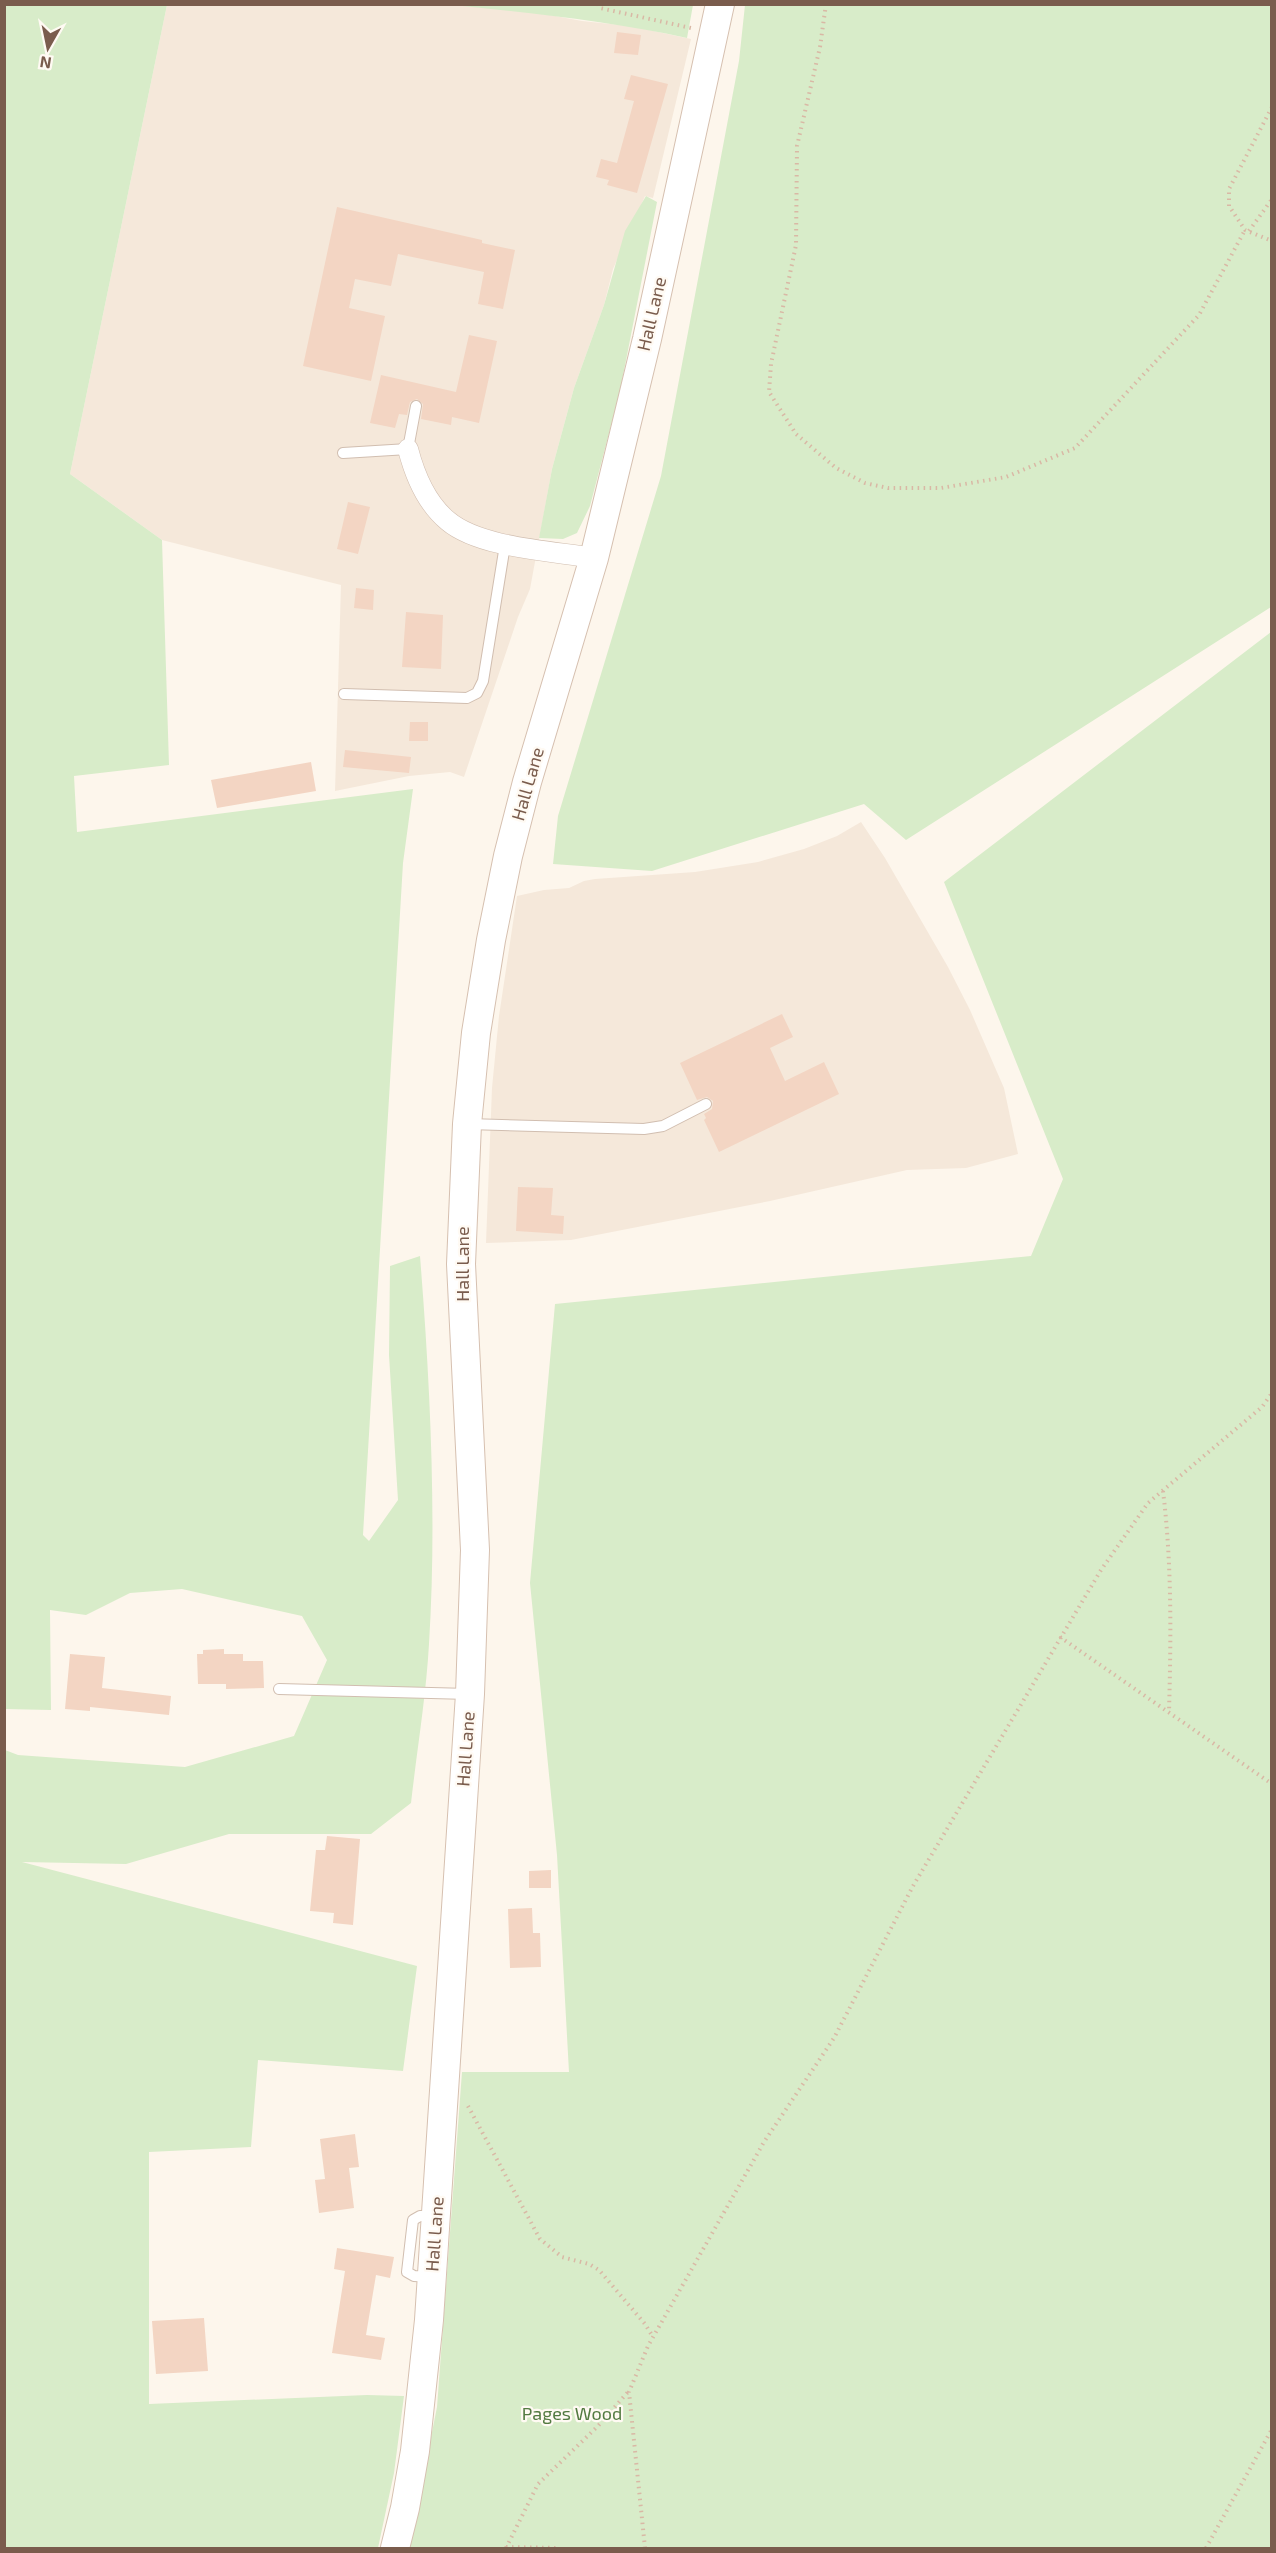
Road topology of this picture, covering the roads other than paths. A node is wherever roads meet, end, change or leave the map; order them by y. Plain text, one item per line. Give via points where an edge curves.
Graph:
1 (720, 4) edge
2 (416, 406) dead end
3 (408, 449) junction
4 (343, 453) dead end
5 (505, 545) junction
6 (594, 558) junction
7 (344, 694) dead end
8 (706, 1104) dead end
9 (467, 1124) junction
10 (279, 1689) dead end
11 (470, 1694) junction
12 (395, 2548) edge

1 - 6 street, Hall Lane via 647,339
2 - 3 lane
3 - 4 lane
3 - 5 street via 416,478 448,521
5 - 6 street
5 - 7 lane via 483,681 477,693 467,698
6 - 9 street, Hall Lane via 508,856 476,1033
8 - 9 lane via 663,1126 644,1129
9 - 11 street, Hall Lane via 461,1264 474,1550
10 - 11 lane
11 - 12 street, Hall Lane via 432,2277 415,2451

